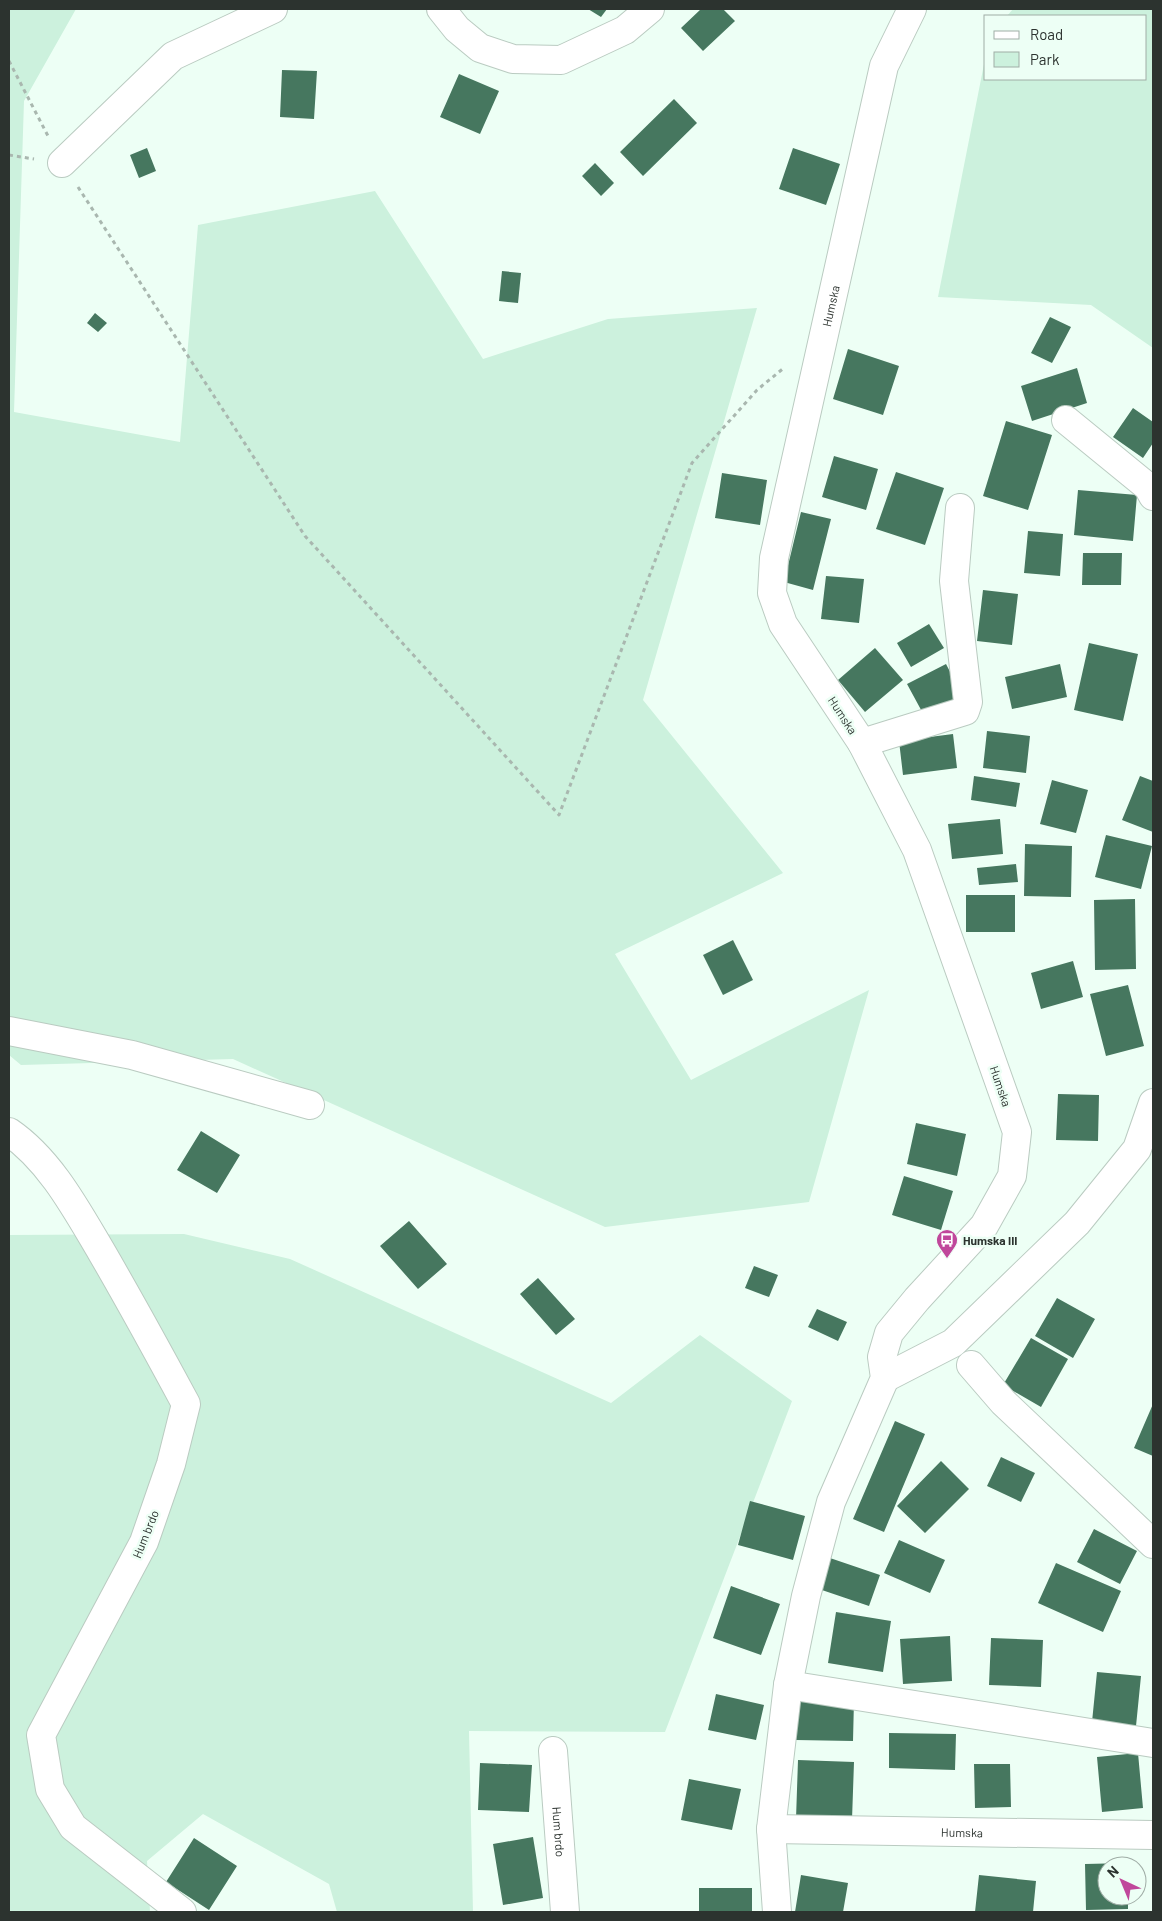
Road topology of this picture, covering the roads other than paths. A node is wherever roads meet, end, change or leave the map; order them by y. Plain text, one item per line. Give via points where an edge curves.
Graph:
1 (273, 9) edge
2 (441, 9) edge
3 (650, 9) edge
4 (912, 9) edge
5 (62, 163) road end
6 (1066, 420) dead end
7 (1153, 496) edge
8 (960, 508) dead end
9 (862, 743) junction
10 (9, 1031) edge
11 (1153, 1103) edge
12 (310, 1105) dead end
13 (9, 1132) edge
14 (971, 1365) dead end
15 (884, 1378) junction
16 (1153, 1544) edge
17 (788, 1685) junction
18 (1153, 1743) edge
19 (553, 1751) dead end
20 (771, 1829) junction
21 (1153, 1835) edge
22 (182, 1912) edge
23 (565, 1912) edge
24 (777, 1912) edge

1 - 5 street via 173,56
2 - 3 street via 457,29 480,48 513,59 561,60 625,30
4 - 9 street, Humska via 884,66 774,558 772,593 783,624
6 - 7 street via 1148,487
8 - 9 street via 954,581 968,702 965,711
9 - 15 street, Humska via 918,850 1017,1132 1012,1176 984,1226 889,1333 882,1357
10 - 12 street via 132,1055
11 - 15 street via 1137,1149 1077,1223 953,1343
13 - 22 street, Hum brdo via 28,1145 74,1205 186,1404 171,1464 144,1542 41,1736 50,1790 73,1827
14 - 16 street via 1003,1402
15 - 17 street, Humska via 831,1502 806,1596
17 - 18 street
17 - 20 street, Humska
19 - 23 street, Hum brdo
20 - 21 street, Humska
20 - 24 street, Humska

